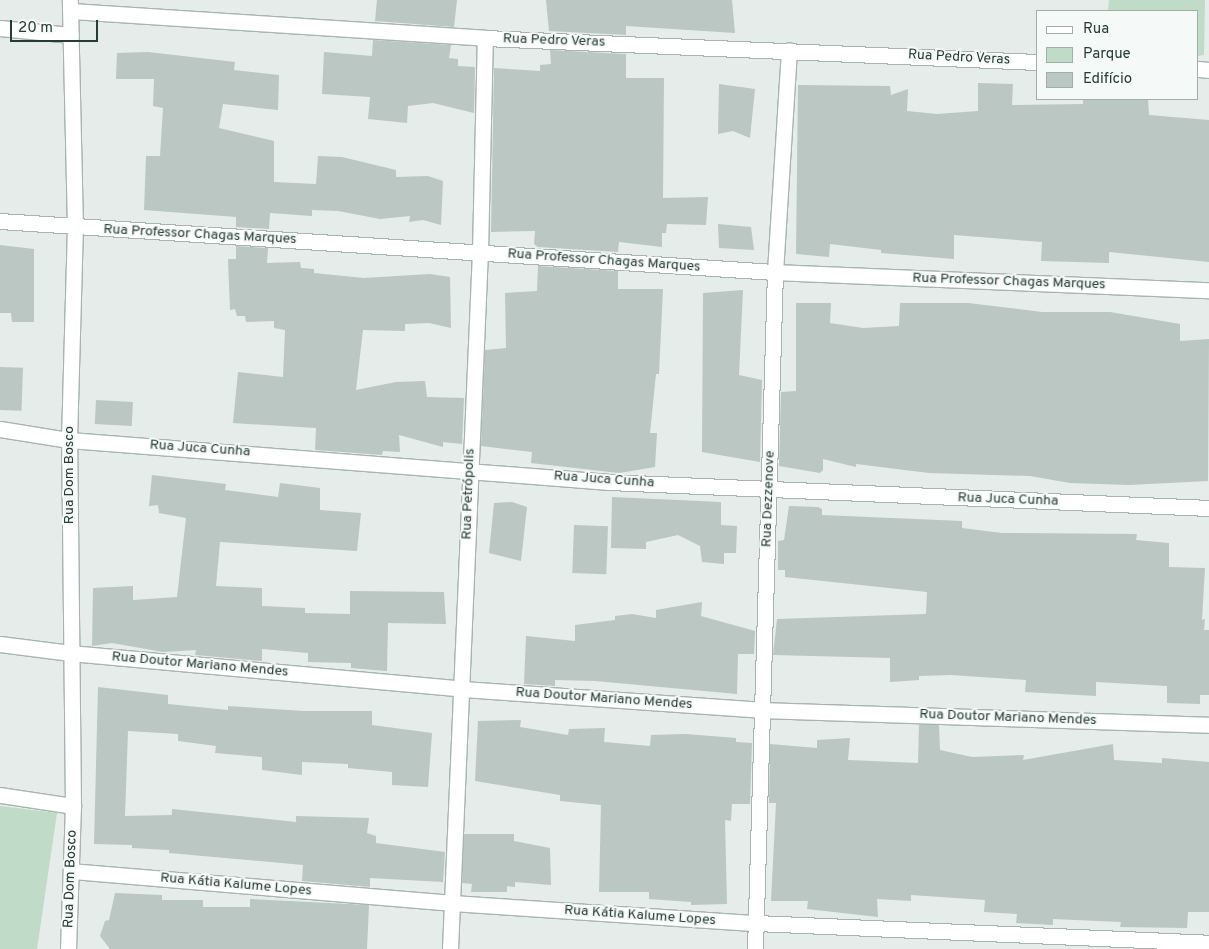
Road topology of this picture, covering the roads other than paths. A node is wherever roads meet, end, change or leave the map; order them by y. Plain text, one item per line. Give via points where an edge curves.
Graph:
1 (70, 5) edge
2 (0, 28) edge
3 (72, 35) junction
4 (485, 38) junction
5 (789, 50) junction
6 (1036, 62) edge
7 (0, 221) edge
8 (75, 228) junction
9 (480, 252) junction
10 (776, 272) junction
11 (1209, 290) edge
12 (0, 429) edge
13 (69, 440) junction
14 (469, 469) junction
15 (770, 490) junction
16 (1209, 508) edge
17 (0, 644) edge
18 (70, 653) junction
19 (463, 689) junction
20 (760, 710) junction
21 (1209, 725) edge
22 (0, 795) edge
23 (73, 806) junction
24 (72, 871) junction
25 (452, 903) junction
26 (756, 923) junction
27 (1209, 943) edge
28 (68, 949) edge
29 (450, 949) edge
30 (755, 949) edge

1 - 3 street, Rua Dom Bosco
1 - 4 street, Rua Pedro Veras
2 - 3 street
3 - 8 street, Rua Dom Bosco
4 - 5 street, Rua Pedro Veras
4 - 9 street, Rua Petrópolis
5 - 6 street, Rua Pedro Veras
5 - 10 street, Rua Dezzenove
7 - 8 street, Rua Professor Chagas Marques
8 - 9 street, Rua Professor Chagas Marques
8 - 13 street, Rua Dom Bosco
9 - 10 street, Rua Professor Chagas Marques
9 - 14 street, Rua Petrópolis
10 - 11 street, Rua Professor Chagas Marques
10 - 15 street, Rua Dezzenove
12 - 13 street, Rua Juca Cunha
13 - 14 street, Rua Juca Cunha
13 - 18 street, Rua Dom Bosco
14 - 15 street, Rua Juca Cunha via 609,482
14 - 19 street, Rua Petrópolis
15 - 16 street, Rua Juca Cunha
15 - 20 street, Rua Dezzenove
17 - 18 street, Rua Doutor Mariano Mendes
18 - 19 street, Rua Doutor Mariano Mendes
18 - 23 street, Rua Dom Bosco
19 - 20 street, Rua Doutor Mariano Mendes
19 - 25 street, Rua Petrópolis
20 - 21 street, Rua Doutor Mariano Mendes
20 - 26 street, Rua Dezzenove
22 - 23 street
23 - 24 street, Rua Dom Bosco
24 - 25 street, Rua Kátia Kalume Lopes
24 - 28 street, Rua Dom Bosco
25 - 26 street, Rua Kátia Kalume Lopes
25 - 29 street, Rua Petrópolis
26 - 27 street, Rua Kátia Kalume Lopes
26 - 30 street, Rua Dezzenove

